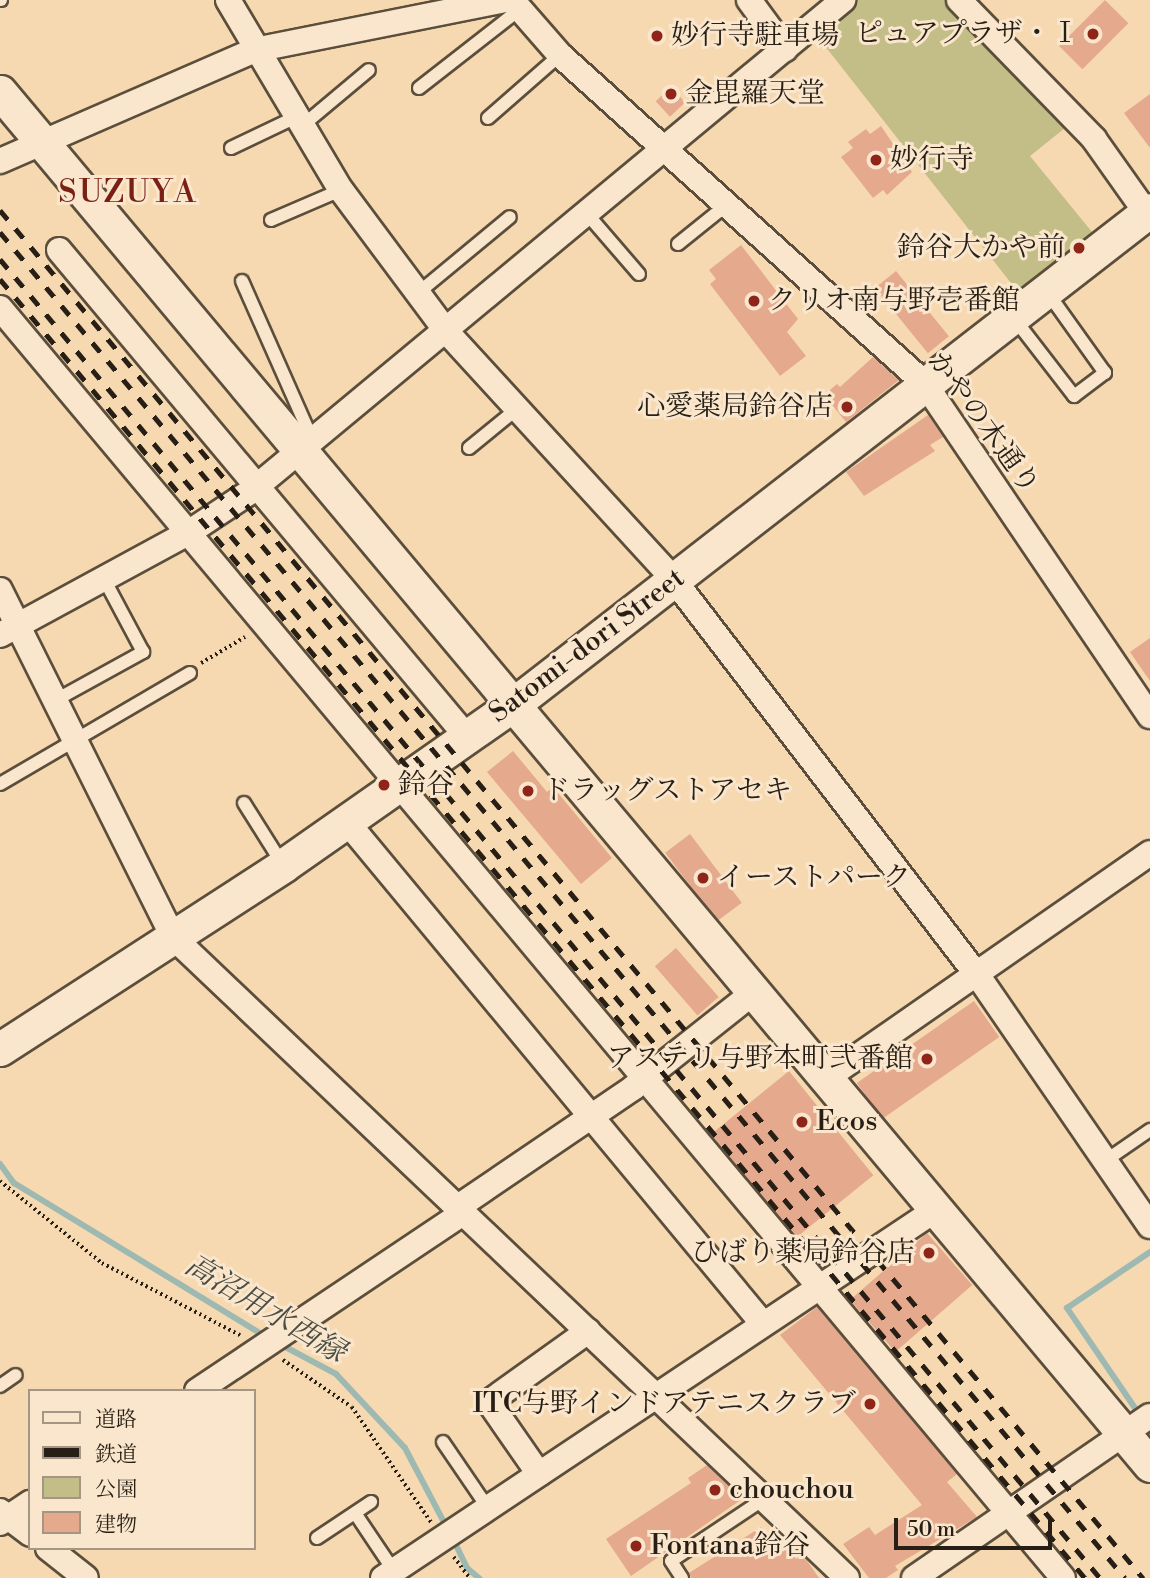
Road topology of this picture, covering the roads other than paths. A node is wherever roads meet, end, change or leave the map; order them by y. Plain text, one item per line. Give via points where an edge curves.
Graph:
1 (228, 0) edge
2 (749, 0) edge
3 (843, 0) edge
4 (959, 0) edge
5 (513, 3) edge
6 (785, 49) junction
7 (255, 50) junction
8 (560, 55) junction
9 (369, 70) dead end
10 (419, 88) dead end
11 (0, 92) edge
12 (488, 118) dead end
13 (299, 122) junction
14 (42, 142) junction
15 (231, 148) dead end
16 (668, 150) junction
17 (0, 161) edge
18 (341, 190) junction
19 (729, 203) junction
20 (1149, 214) edge
21 (588, 215) junction
22 (510, 216) dead end
23 (271, 220) dead end
24 (678, 244) dead end
25 (59, 250) dead end
26 (639, 274) dead end
27 (242, 281) dead end
28 (1046, 289) junction
29 (418, 293) junction
30 (0, 307) edge
31 (1012, 316) junction
32 (446, 331) junction
33 (925, 384) junction
34 (518, 408) junction
35 (306, 447) junction
36 (468, 448) dead end
37 (256, 487) junction
38 (188, 533) junction
39 (104, 579) junction
40 (674, 580) junction
41 (0, 590) edge
42 (8, 630) edge
43 (190, 673) road end
44 (54, 701) junction
45 (510, 707) junction
46 (1150, 716) edge
47 (467, 737) junction
48 (75, 743) junction
49 (0, 784) edge
50 (399, 786) junction
51 (244, 803) dead end
52 (347, 822) junction
53 (1150, 853) edge
54 (284, 865) junction
55 (173, 937) junction
56 (975, 973) junction
57 (754, 992) junction
58 (0, 1049) edge
59 (645, 1079) junction
60 (825, 1079) junction
61 (590, 1114) junction
62 (1150, 1130) edge
63 (1105, 1161) junction
64 (937, 1209) junction
65 (460, 1210) junction
66 (1150, 1226) edge
67 (820, 1287) junction
68 (764, 1324) junction
69 (588, 1331) junction
70 (16, 1375) dead end
71 (0, 1386) edge
72 (200, 1389) edge
73 (656, 1396) junction
74 (1137, 1425) edge
75 (443, 1442) dead end
76 (1150, 1465) edge
77 (539, 1474) junction
78 (764, 1499) junction
79 (371, 1502) dead end
80 (28, 1504) edge
81 (488, 1508) junction
82 (355, 1513) junction
83 (1009, 1513) junction
84 (3, 1517) edge
85 (28, 1533) edge
86 (317, 1538) dead end
87 (51, 1550) edge
88 (389, 1574) edge
89 (86, 1578) edge
90 (682, 1578) edge
91 (847, 1578) edge
92 (915, 1578) edge
93 (1063, 1578) edge

1 - 7 street
2 - 6 street
3 - 6 street
4 - 20 street via 1094,139
5 - 7 street
5 - 8 street, かやの木通り
5 - 10 lane
6 - 16 street
7 - 13 street
7 - 14 street
8 - 12 lane
8 - 16 street, かやの木通り
9 - 13 lane
11 - 14 street
13 - 15 lane
13 - 18 street
14 - 17 street
14 - 35 street
16 - 19 street, かやの木通り
16 - 21 street
18 - 23 lane
18 - 29 street
19 - 24 lane
19 - 33 street, かやの木通り
20 - 28 street, Satomi-dori Street
21 - 26 lane
21 - 32 street
22 - 29 lane
25 - 37 street
27 - 35 lane
28 - 31 street, Satomi-dori Street
28 - 31 lane via 1105,373 1074,396
29 - 32 street
30 - 38 street
31 - 33 street, Satomi-dori Street
32 - 34 street
32 - 35 street
33 - 40 street, Satomi-dori Street
33 - 46 street, かやの木通り
34 - 36 lane
34 - 40 street
35 - 37 street
35 - 45 street
37 - 38 street
37 - 47 street
38 - 39 street
38 - 50 street
39 - 42 street
39 - 44 lane via 143,652
40 - 45 street, Satomi-dori Street
40 - 56 street
41 - 42 street
42 - 44 street
43 - 48 lane
44 - 48 street
45 - 47 street, Satomi-dori Street
45 - 57 street
47 - 50 street, Satomi-dori Street
48 - 49 lane
48 - 55 street
50 - 52 street, Satomi-dori Street
50 - 59 street
51 - 54 lane
52 - 54 street, Satomi-dori Street
52 - 61 street
53 - 56 street
54 - 55 street, Satomi-dori Street
55 - 58 street, Satomi-dori Street
55 - 65 street
56 - 60 street
56 - 63 street
57 - 59 street
57 - 60 street
59 - 61 street
59 - 67 street
60 - 64 street
61 - 65 street
61 - 68 street
62 - 63 lane
63 - 66 street
64 - 67 street
64 - 74 street
65 - 69 street
65 - 72 street
67 - 68 street
67 - 83 street
68 - 73 street
69 - 73 street
69 - 77 street via 489,1402
70 - 71 lane
73 - 77 street
73 - 78 street
74 - 76 street
74 - 83 street
75 - 81 lane
77 - 81 street
78 - 90 lane via 671,1561
78 - 91 street
79 - 82 lane
80 - 84 street
81 - 88 street
82 - 86 lane
82 - 88 lane
83 - 92 street
83 - 93 street
84 - 85 street
87 - 89 street

